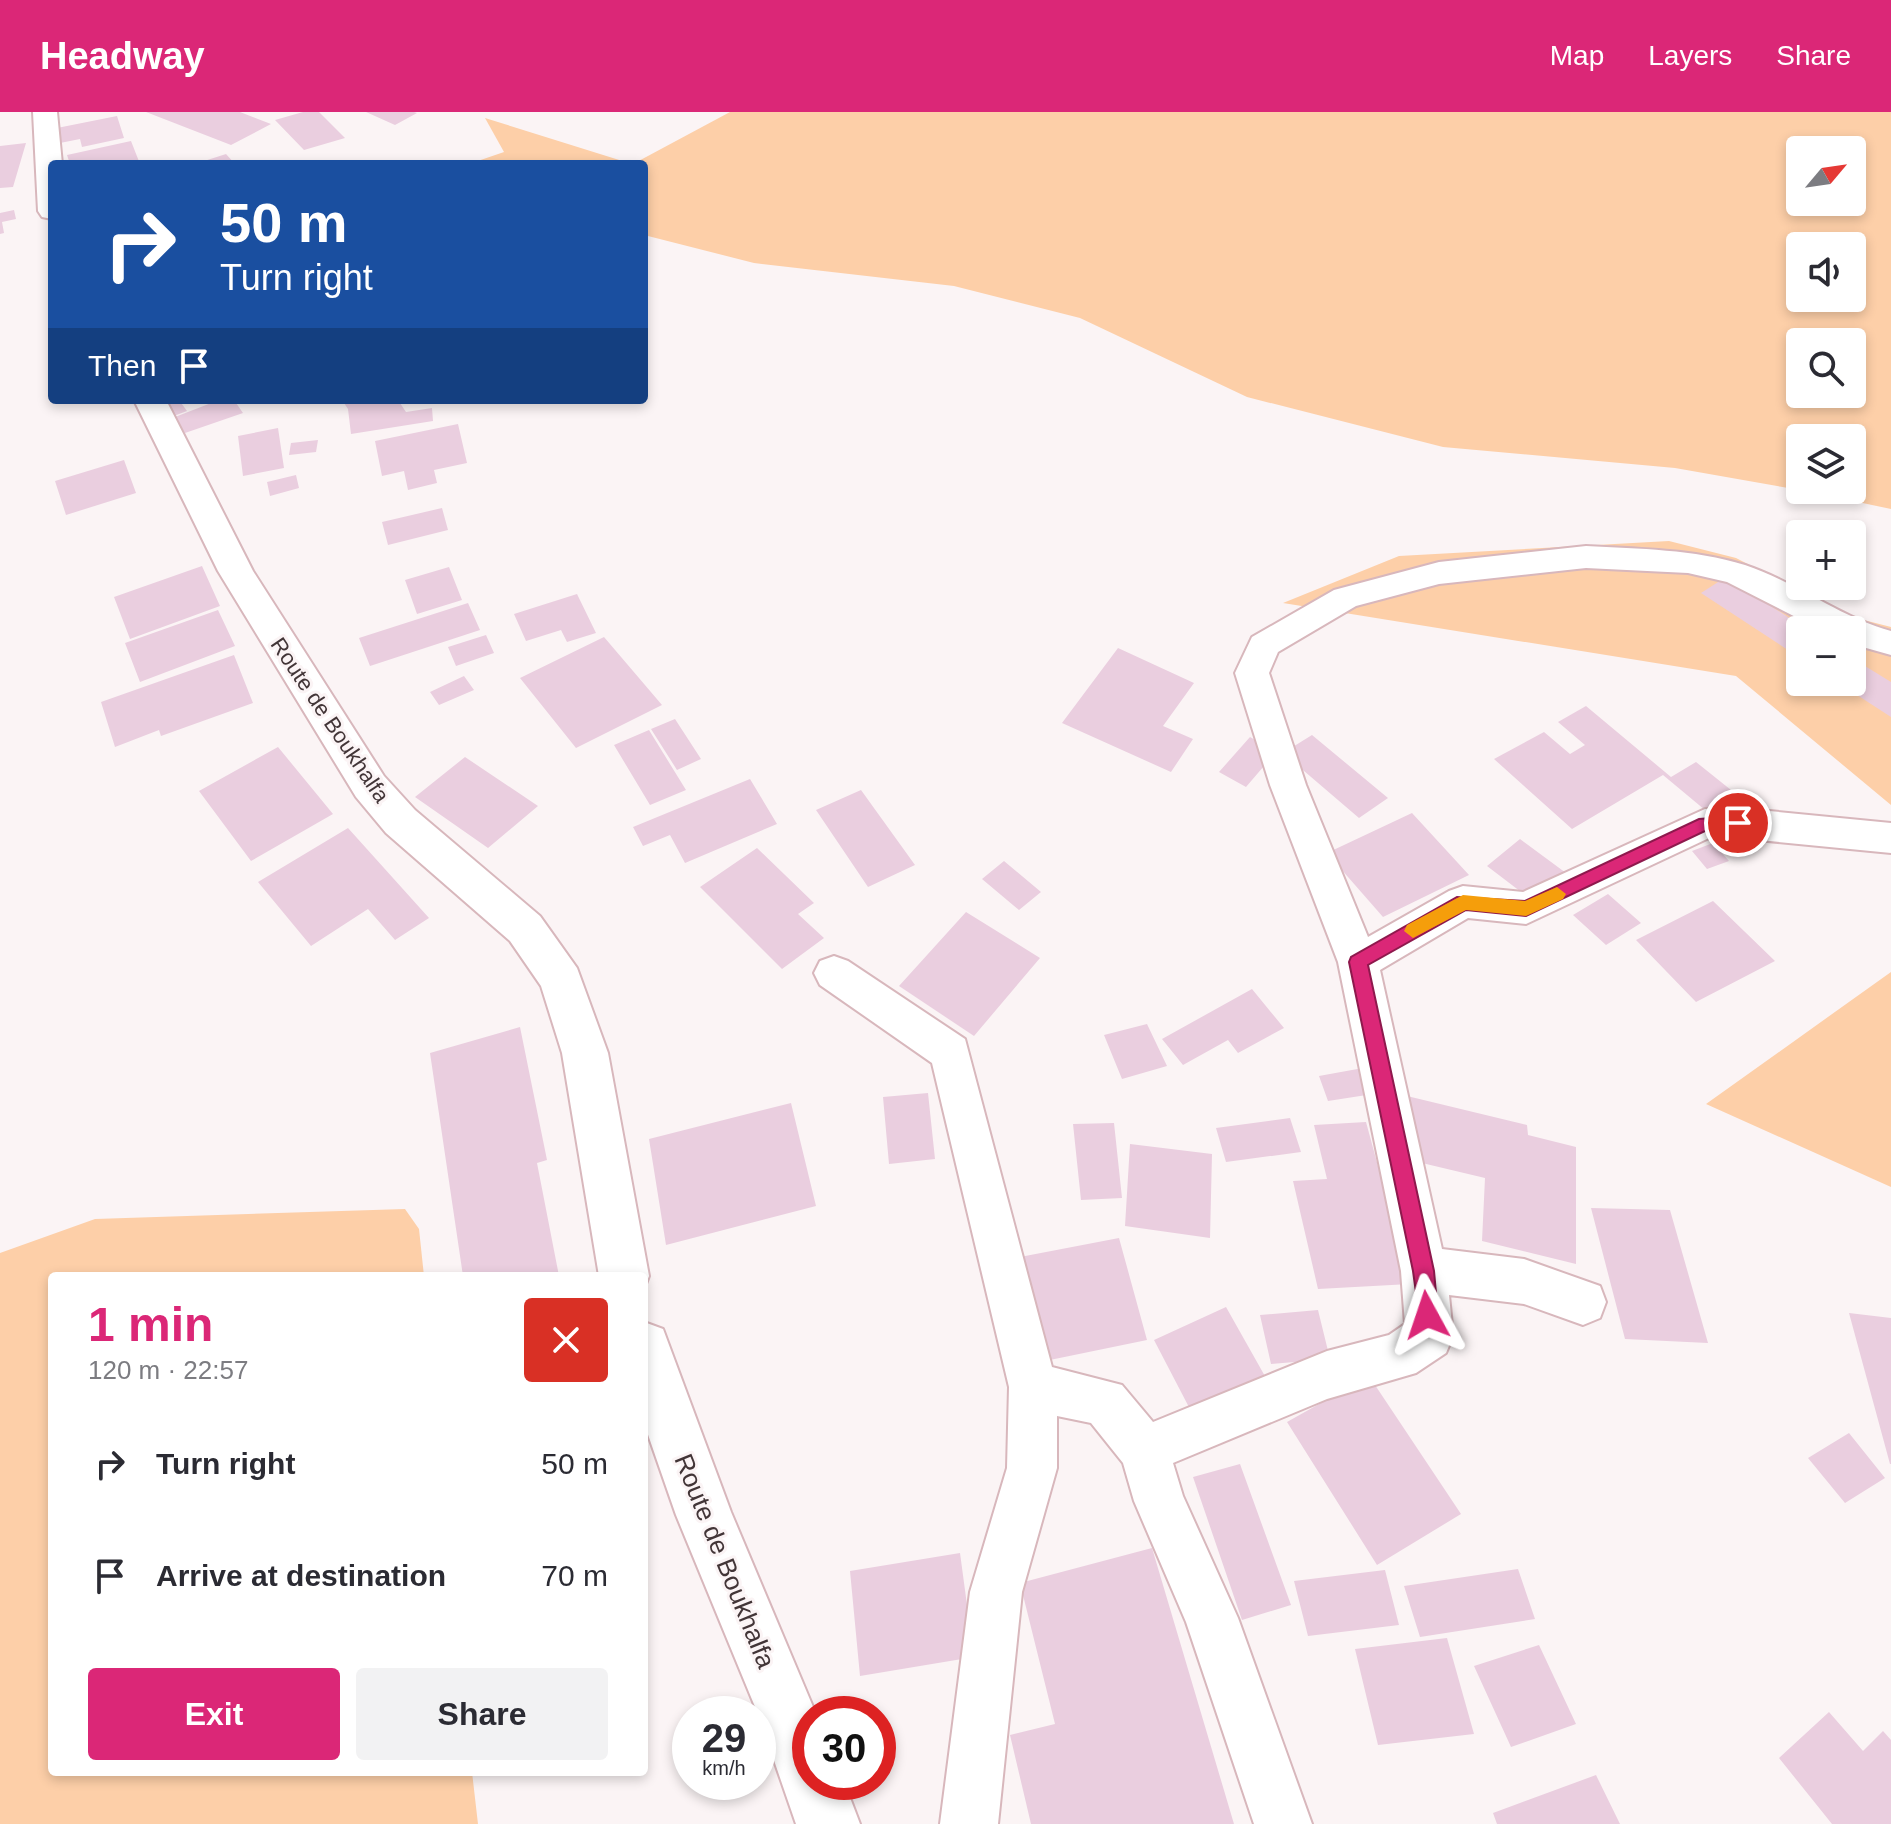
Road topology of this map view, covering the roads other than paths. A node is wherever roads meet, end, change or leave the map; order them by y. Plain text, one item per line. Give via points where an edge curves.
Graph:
1 (45, 112) edge
2 (48, 160) edge
3 (152, 404) edge
4 (1820, 616) edge
5 (1866, 636) edge
6 (1891, 643) edge
7 (1891, 838) edge
8 (1358, 962) junction
9 (834, 973) dead end
10 (1424, 1271) junction
11 (623, 1272) edge
12 (1583, 1302) dead end
13 (648, 1359) edge
14 (1033, 1387) junction
15 (1144, 1450) junction
16 (792, 1729) edge
17 (819, 1800) edge
18 (828, 1824) edge
19 (969, 1824) edge
20 (1283, 1824) edge

1 - 2 main road
3 - 11 main road, Route de Boukhalfa via 225,551 283,652 379,799 428,850 487,891 526,931 560,979 584,1053 604,1146 609,1219
4 - 8 street via 1737,574 1688,562 1586,557 1439,573 1345,598 1264,645 1252,673 1288,785
5 - 6 street
7 - 8 street via 1705,824 1526,908 1463,902
8 - 10 street
9 - 14 street via 950,1052
10 - 12 street via 1491,1273 1541,1284
10 - 15 street via 1429,1336 1399,1356 1327,1375
13 - 16 main road, Route de Boukhalfa via 704,1515
14 - 15 street via 1105,1402
14 - 19 street via 1032,1468 996,1592
15 - 20 street via 1159,1501 1211,1618
17 - 18 main road

